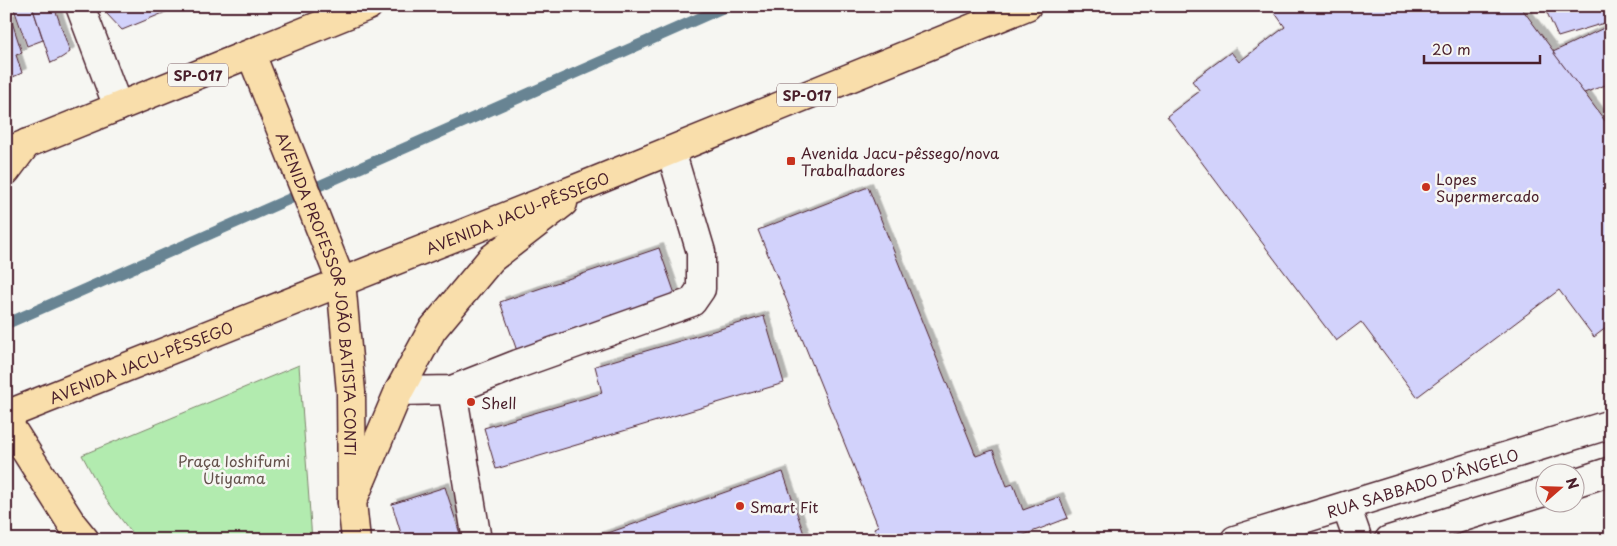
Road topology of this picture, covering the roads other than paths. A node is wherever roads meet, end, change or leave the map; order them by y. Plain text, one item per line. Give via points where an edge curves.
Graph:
1 (80, 6) edge
2 (368, 6) edge
3 (1026, 6) edge
4 (251, 54) junction
5 (118, 107) junction
6 (17, 148) edge
7 (670, 151) junction
8 (6, 171) edge
9 (588, 184) junction
10 (341, 281) junction
11 (452, 390) junction
12 (399, 391) junction
13 (6, 416) edge
14 (6, 420) edge
15 (1611, 424) edge
16 (1611, 471) edge
17 (1584, 480) edge
18 (1534, 495) edge
19 (352, 502) junction
20 (1346, 506) junction
21 (85, 540) edge
22 (356, 540) edge
23 (477, 540) edge
24 (1235, 540) edge
25 (1358, 540) edge
26 (1389, 540) edge

1 - 5 street
2 - 4 main road, SP-017
3 - 7 main road, AVENIDA JACU-PÊSSEGO / SP-017
4 - 5 main road, SP-017
4 - 10 main road, AVENIDA PROFESSOR JOÃO BATISTA CONTI
5 - 6 main road, SP-017
6 - 8 main road
7 - 9 main road, AVENIDA JACU-PÊSSEGO / SP-017
7 - 11 street via 701,252 701,289 692,302
9 - 10 main road, AVENIDA JACU-PÊSSEGO / SP-017
9 - 12 main road via 491,259 432,330
10 - 13 main road, AVENIDA JACU-PÊSSEGO / SP-017
10 - 19 main road, AVENIDA PROFESSOR JOÃO BATISTA CONTI via 351,392
11 - 12 street
11 - 23 street
12 - 19 main road
14 - 21 main road
15 - 20 street, RUA SABBADO D'ÂNGELO
16 - 17 street
18 - 26 street
19 - 22 main road, AVENIDA PROFESSOR JOÃO BATISTA CONTI
20 - 24 street, RUA SABBADO D'ÂNGELO
20 - 25 street

